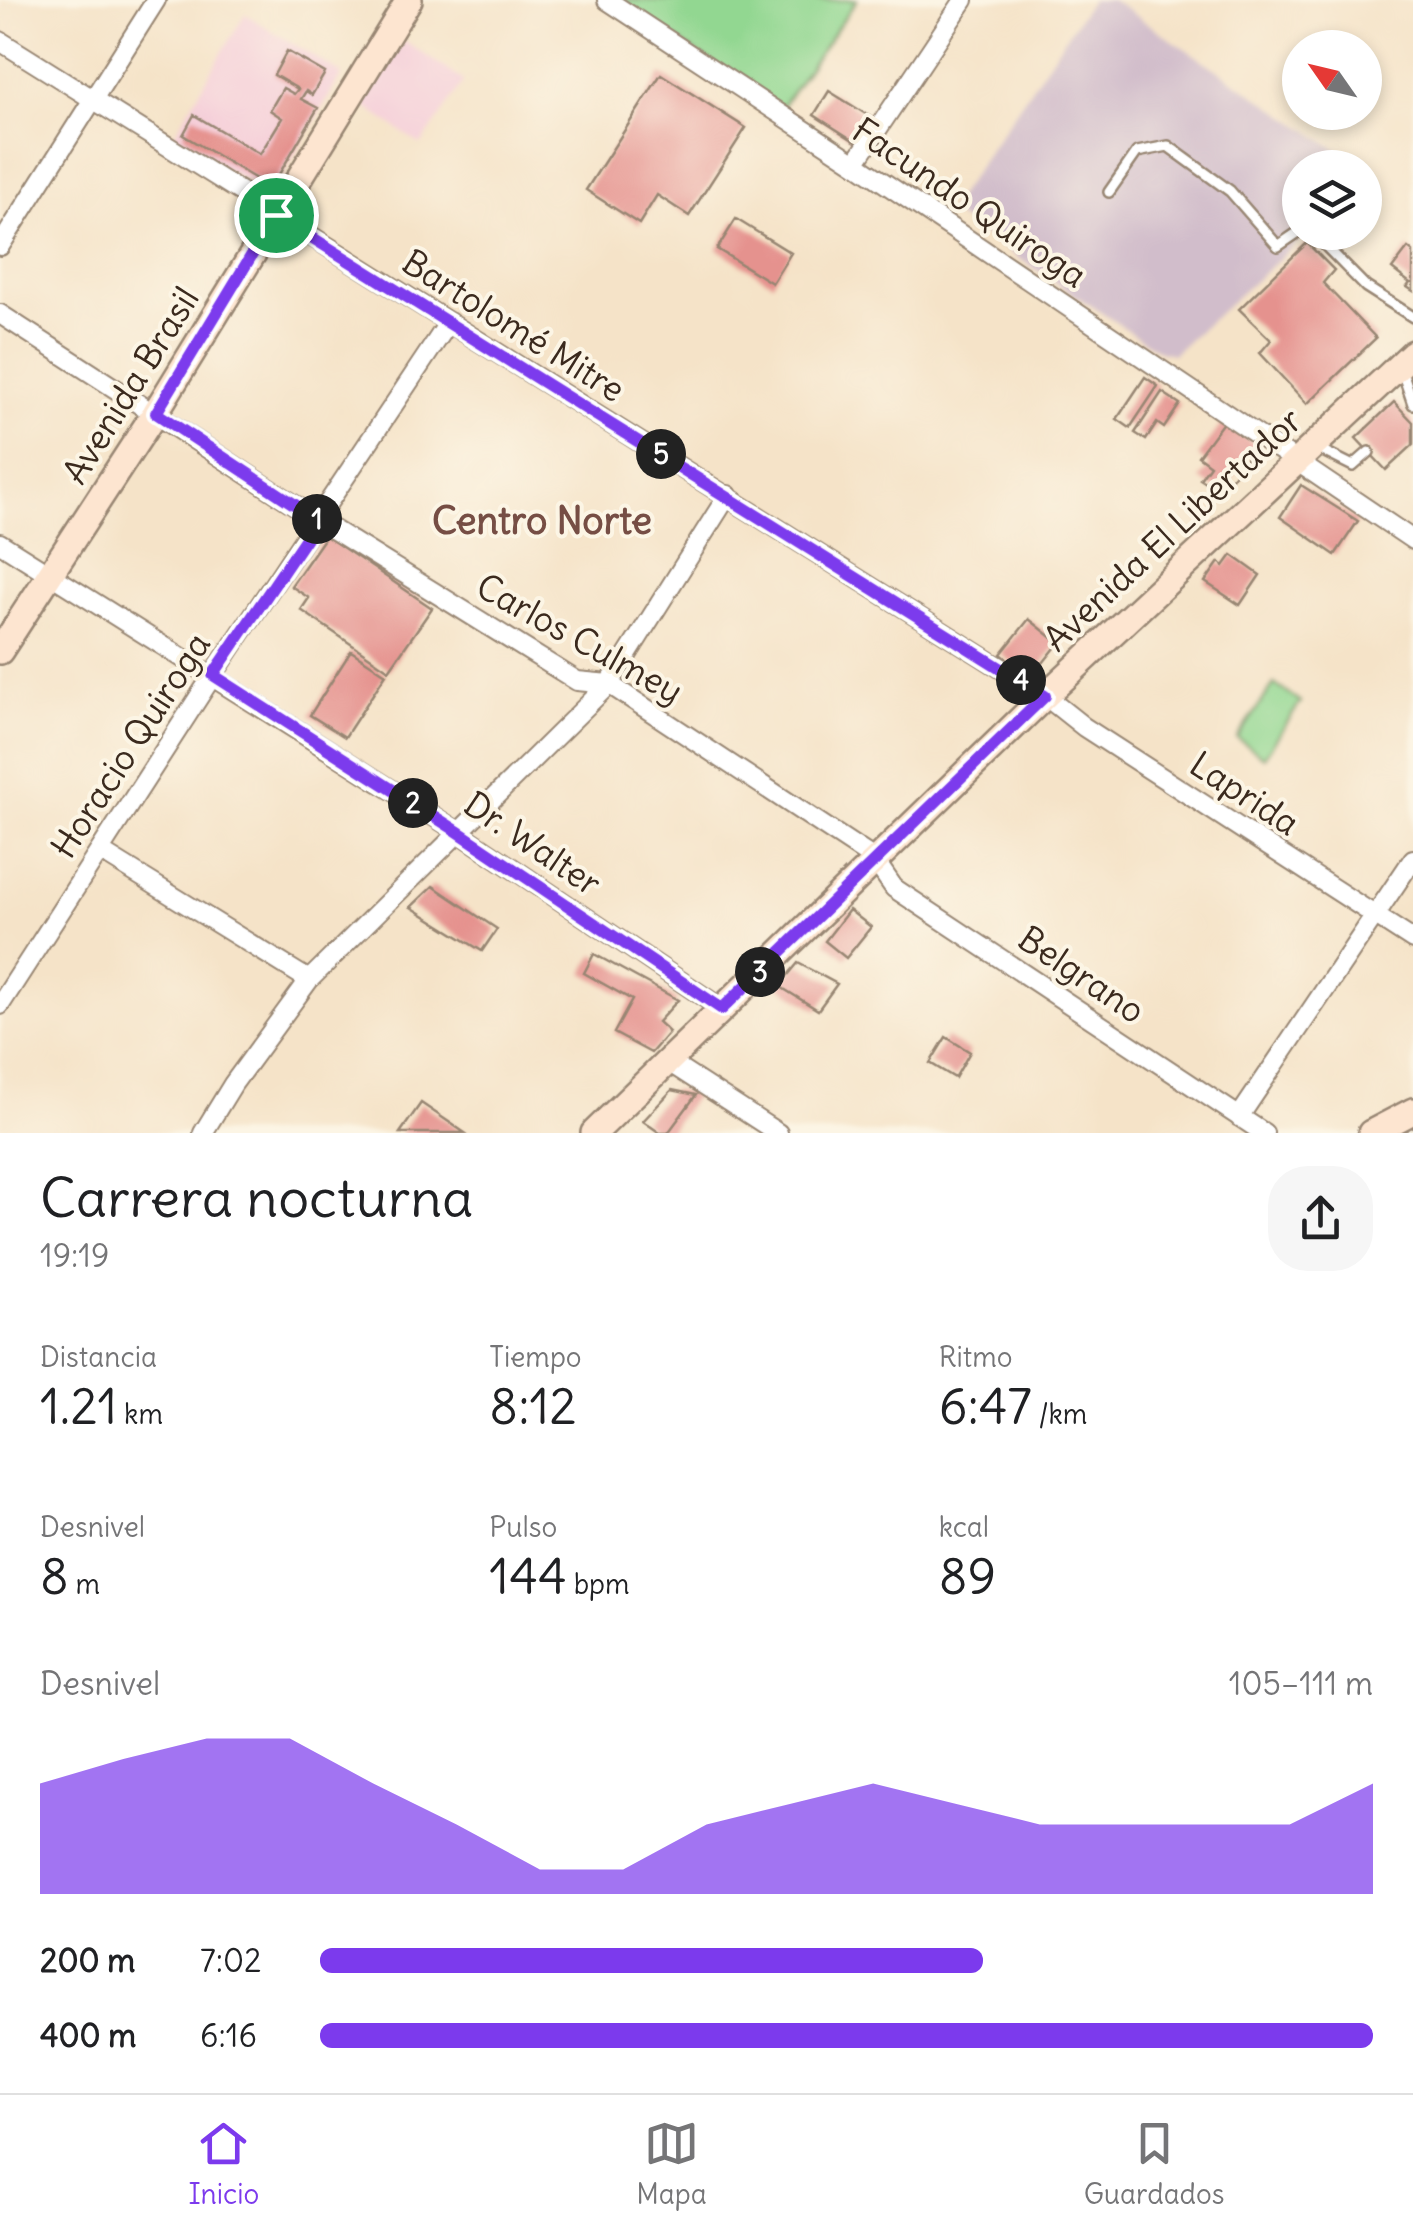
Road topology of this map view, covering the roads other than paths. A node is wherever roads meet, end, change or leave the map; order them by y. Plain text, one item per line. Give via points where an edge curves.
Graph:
1 (156, 0) edge
2 (408, 0) edge
3 (607, 0) edge
4 (964, 0) edge
5 (0, 41) edge
6 (94, 100) junction
7 (855, 163) junction
8 (1109, 192) dead end
9 (276, 215) junction
10 (1282, 243) edge
11 (0, 246) edge
12 (1330, 250) edge
13 (0, 314) edge
14 (1413, 317) edge
15 (449, 322) junction
16 (1407, 359) edge
17 (1411, 410) edge
18 (156, 413) junction
19 (1369, 452) dead end
20 (1304, 454) junction
21 (728, 495) junction
22 (318, 520) junction
23 (1413, 540) edge
24 (0, 543) edge
25 (50, 576) junction
26 (0, 652) edge
27 (213, 675) junction
28 (609, 684) junction
29 (1045, 696) junction
30 (457, 831) junction
31 (100, 851) junction
32 (1413, 858) edge
33 (874, 859) junction
34 (1376, 917) junction
35 (1413, 940) edge
36 (309, 980) junction
37 (0, 1005) edge
38 (722, 1009) junction
39 (667, 1061) junction
40 (1413, 1111) edge
41 (1239, 1118) junction
42 (203, 1133) edge
43 (594, 1133) edge
44 (778, 1133) edge
45 (1264, 1133) edge
46 (1371, 1133) edge

1 - 6 street
2 - 9 main road, Avenida Brasil
3 - 7 street, Facundo Quiroga
4 - 7 street
5 - 6 street, Bartolomé Mitre
6 - 9 street, Bartolomé Mitre
6 - 11 street
7 - 20 street, Facundo Quiroga
8 - 10 lane via 1137,152 1168,146 1230,190
9 - 15 street, Bartolomé Mitre
9 - 18 main road, Avenida Brasil
12 - 14 lane via 1366,287
13 - 18 street, Carlos Culmey
15 - 21 street, Bartolomé Mitre
15 - 22 street, Horacio Quiroga
16 - 17 lane
16 - 20 main road, Avenida El Libertador
18 - 22 street, Carlos Culmey
18 - 25 main road, Avenida Brasil
19 - 20 lane via 1353,466
20 - 23 street, Facundo Quiroga
20 - 29 main road, Avenida El Libertador
21 - 28 street
21 - 29 street, Bartolomé Mitre
22 - 27 street, Horacio Quiroga
22 - 28 street, Carlos Culmey via 578,681
24 - 25 street, Dr. Walter
25 - 26 main road, Avenida Brasil
25 - 27 street, Dr. Walter
27 - 30 street, Dr. Walter
27 - 31 street, Horacio Quiroga
28 - 30 street
28 - 33 street, Carlos Culmey
29 - 33 main road, Avenida El Libertador
29 - 34 street, Laprida
30 - 36 street
30 - 38 street, Dr. Walter
31 - 36 street
31 - 37 street, Horacio Quiroga
32 - 34 street
33 - 38 main road, Avenida El Libertador
33 - 41 street, Belgrano via 894,888
34 - 35 street, Laprida
34 - 41 street
36 - 42 street
38 - 39 main road, Avenida El Libertador
39 - 43 main road, Avenida El Libertador
39 - 44 street
40 - 46 main road
41 - 45 street, Belgrano

